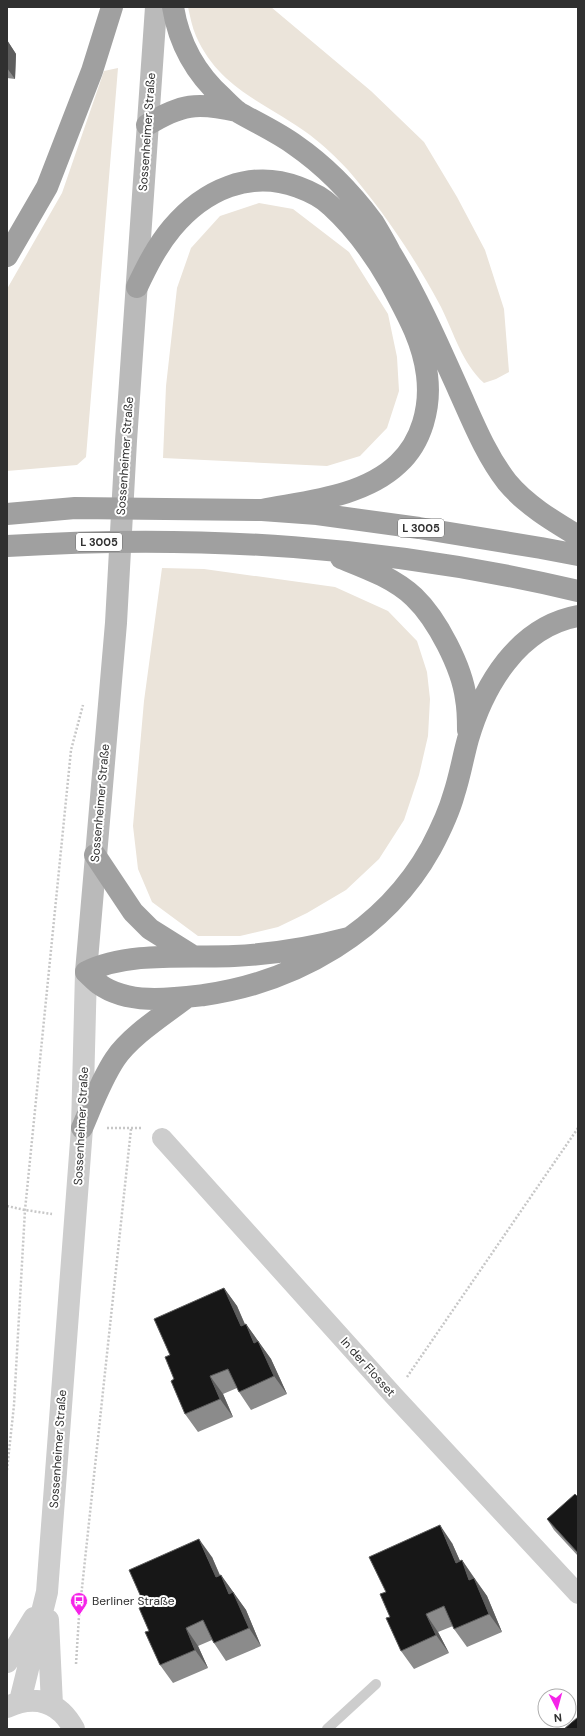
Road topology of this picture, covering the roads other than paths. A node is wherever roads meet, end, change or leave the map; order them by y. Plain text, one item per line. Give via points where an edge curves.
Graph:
1 (112, 7) edge
2 (156, 7) edge
3 (172, 7) edge
4 (237, 111) junction
5 (147, 125) junction
6 (7, 256) edge
7 (137, 287) junction
8 (262, 510) junction
9 (7, 514) edge
10 (578, 536) edge
11 (7, 546) edge
12 (314, 547) junction
13 (578, 556) edge
14 (578, 591) edge
15 (578, 616) edge
16 (468, 739) junction
17 (95, 855) junction
18 (349, 938) junction
19 (194, 956) junction
20 (86, 972) junction
21 (187, 997) junction
22 (82, 1128) junction
23 (162, 1138) road end
24 (578, 1594) edge
25 (46, 1598) junction
26 (7, 1662) edge
27 (376, 1684) dead end
28 (14, 1704) edge
29 (52, 1705) junction
30 (74, 1729) edge
31 (327, 1729) edge

1 - 6 highway via 92,71 47,187
2 - 5 main road, Sossenheimer Straße
3 - 4 highway via 184,47 196,70
4 - 5 highway via 197,105 167,113
4 - 10 highway via 295,145 333,178 373,223 403,274 436,340 494,465 522,498
5 - 7 main road, Sossenheimer Straße
7 - 8 highway via 157,247 172,227 191,208 215,192 236,183 282,181 308,191 330,204 376,257 412,324 421,347 427,375 428,400 423,423 414,445 398,464 356,489
7 - 17 main road, Sossenheimer Straße via 116,622
8 - 9 highway, L 3005 via 76,508
8 - 13 highway, L 3005 via 317,514 419,528
11 - 12 highway, L 3005 via 77,542 191,541
12 - 14 highway, L 3005 via 413,559 533,580
12 - 16 highway via 388,579 413,596 428,613 443,635 461,679 466,697
15 - 16 highway via 563,619 540,629 522,642 486,691
16 - 18 highway via 454,795 430,849 398,895 375,918
17 - 19 highway via 133,912 150,929
17 - 20 main road, Sossenheimer Straße
18 - 19 highway via 284,952
18 - 21 highway via 326,954 285,975 214,994
19 - 20 highway via 122,961
20 - 21 highway via 99,984 116,993 134,998
20 - 22 street, Sossenheimer Straße
21 - 22 highway via 133,1040 116,1058 101,1083
22 - 25 street, Sossenheimer Straße
23 - 24 street, In der Flosset via 394,1396
25 - 26 street
25 - 28 street, Sossenheimer Straße
25 - 29 street, Sossenheimer Straße
27 - 31 lane
28 - 29 street, Sossenheimer Straße via 31,1700
29 - 30 street, Sossenheimer Straße via 69,1719

